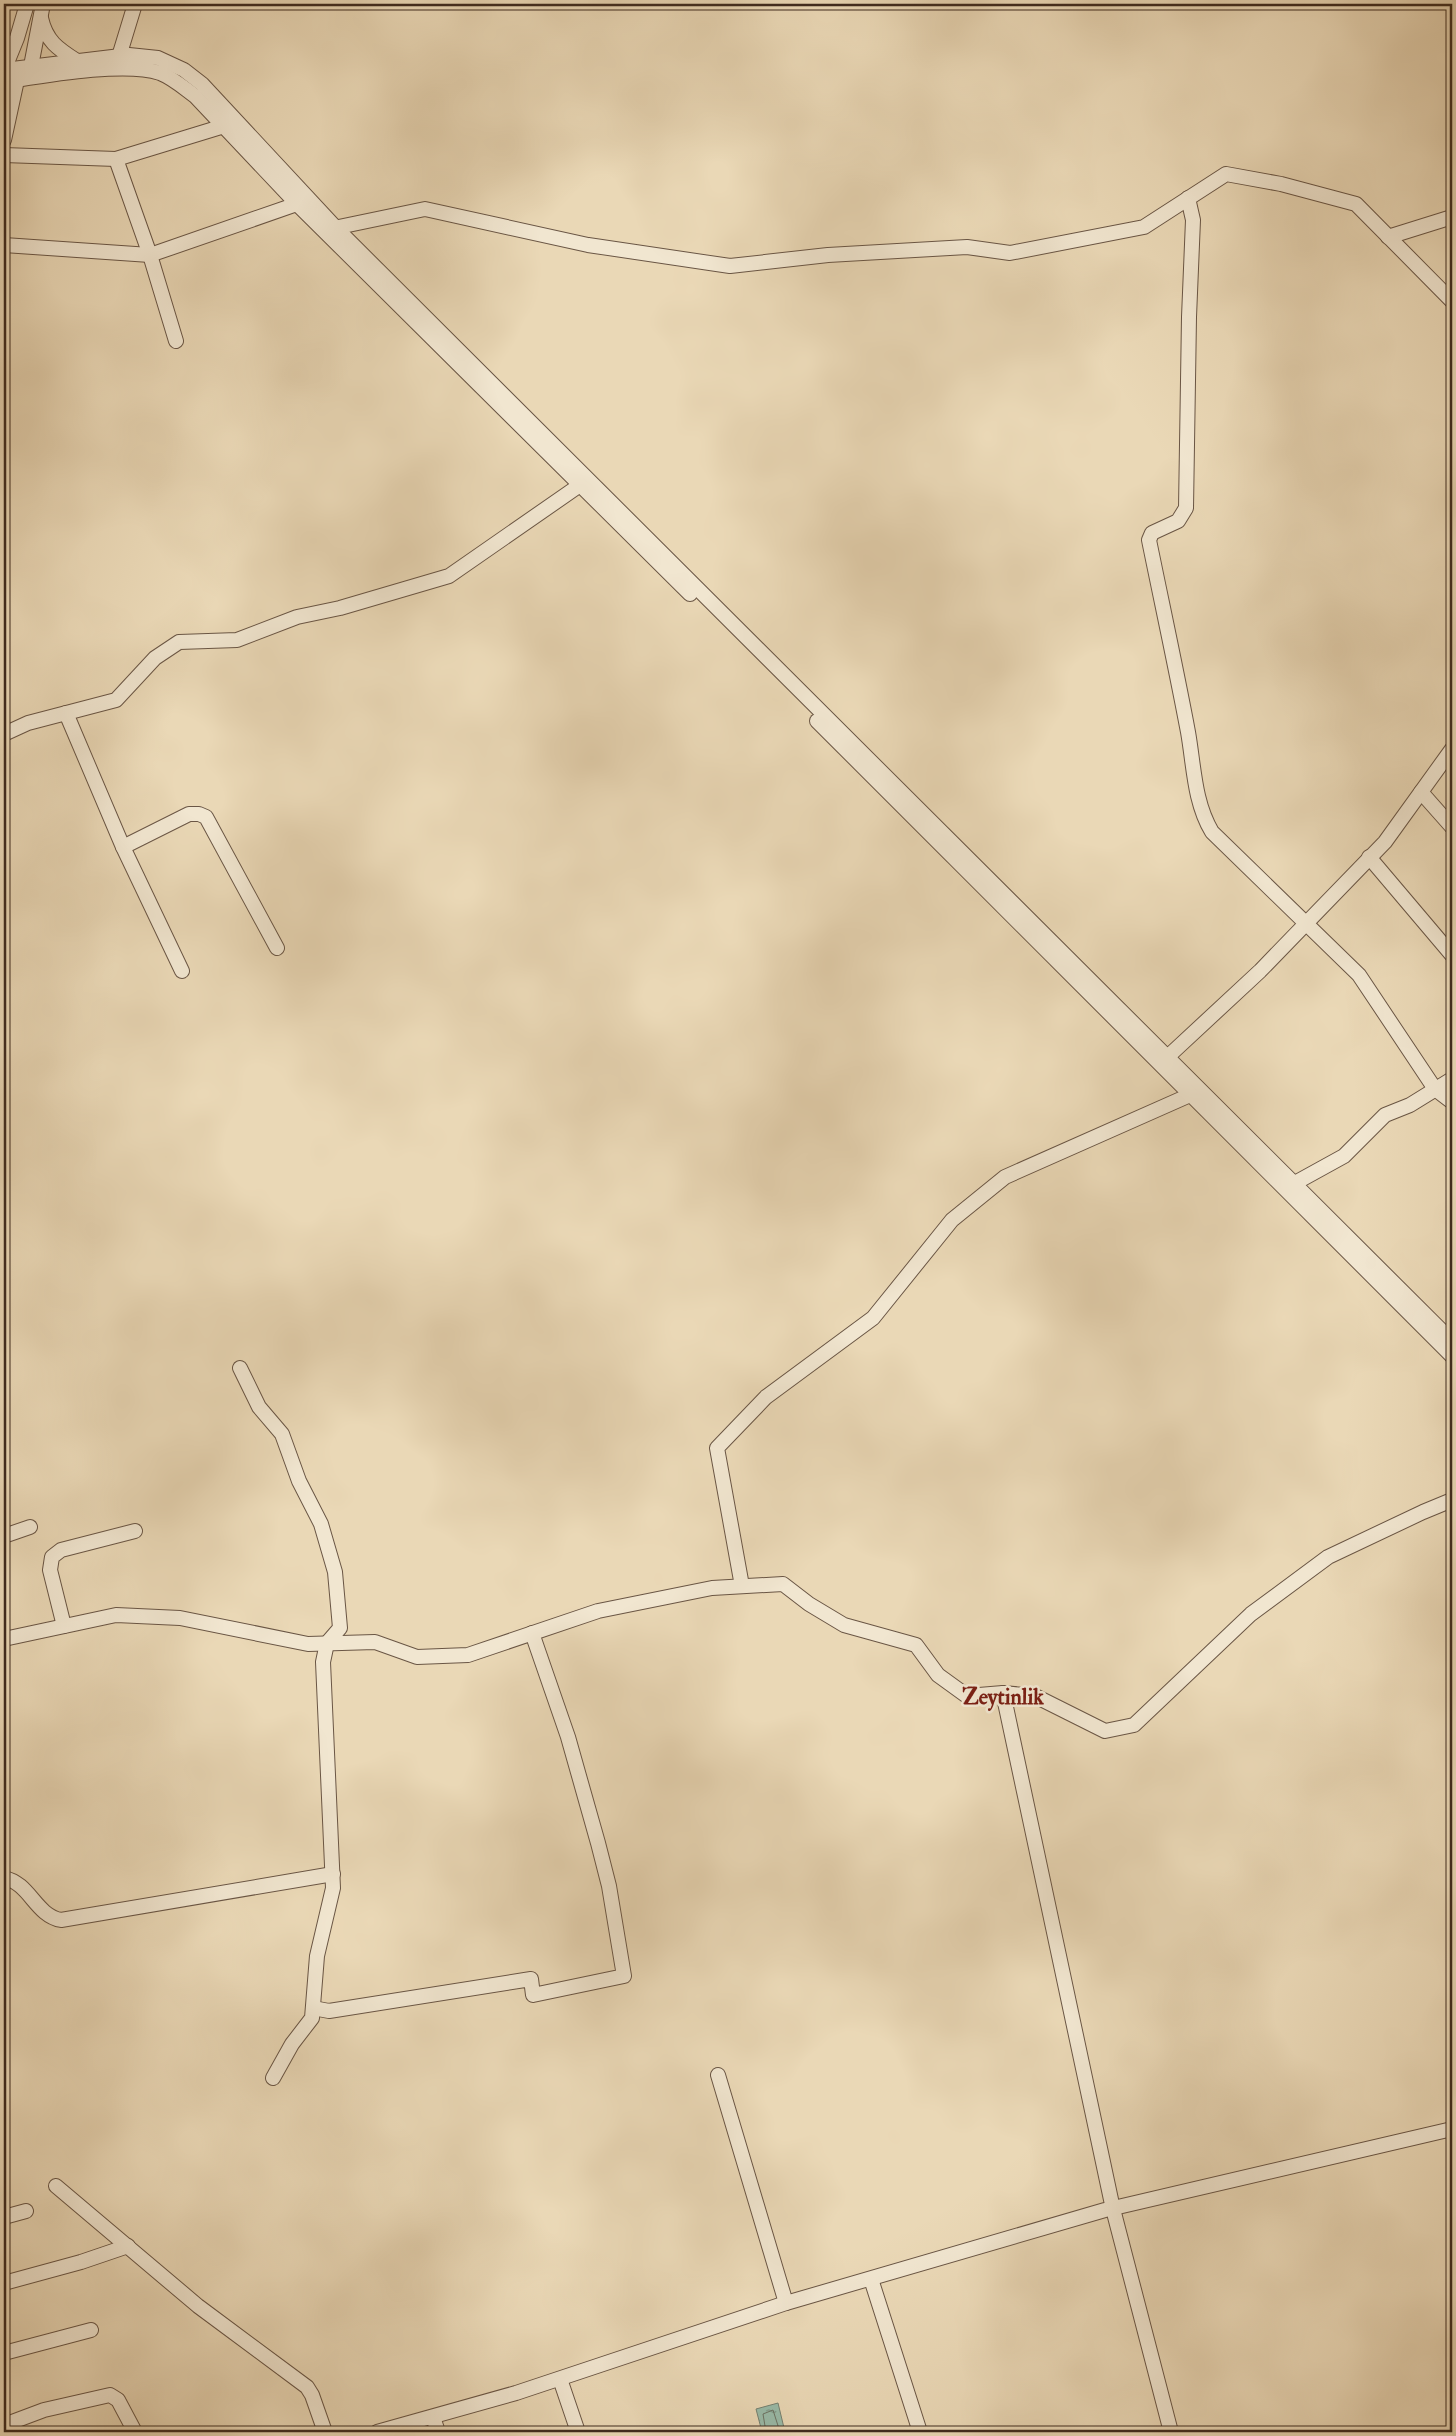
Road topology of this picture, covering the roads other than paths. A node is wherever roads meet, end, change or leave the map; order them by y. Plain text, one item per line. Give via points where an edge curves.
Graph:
1 (27, 4) edge
2 (135, 4) edge
3 (42, 9) edge
4 (77, 61) junction
5 (118, 62) junction
6 (31, 72) junction
7 (7, 77) edge
8 (224, 126) junction
9 (4, 140) edge
10 (4, 155) edge
11 (116, 159) junction
12 (1188, 198) junction
13 (297, 204) junction
14 (1452, 217) edge
15 (330, 229) junction
16 (1388, 237) junction
17 (4, 245) edge
18 (150, 255) junction
19 (1452, 301) edge
20 (176, 341) dead end
21 (580, 485) junction
22 (66, 713) junction
23 (4, 734) edge
24 (1452, 750) edge
25 (1421, 792) junction
26 (1452, 827) edge
27 (123, 847) junction
28 (1370, 857) junction
29 (1304, 924) junction
30 (278, 948) dead end
31 (1452, 955) edge
32 (182, 972) dead end
33 (1164, 1060) junction
34 (1452, 1079) edge
35 (1435, 1089) junction
36 (1190, 1095) junction
37 (1452, 1102) edge
38 (1295, 1183) junction
39 (1452, 1341) edge
40 (1452, 1356) edge
41 (240, 1368) dead end
42 (1452, 1500) edge
43 (30, 1528) dead end
44 (136, 1532) dead end
45 (4, 1536) edge
46 (742, 1586) junction
47 (64, 1626) junction
48 (532, 1633) junction
49 (4, 1639) edge
50 (327, 1644) junction
51 (1003, 1694) junction
52 (333, 1874) junction
53 (4, 1878) edge
54 (313, 2008) junction
55 (718, 2075) dead end
56 (274, 2078) dead end
57 (1452, 2129) edge
58 (56, 2186) dead end
59 (1113, 2209) junction
60 (26, 2211) dead end
61 (4, 2217) edge
62 (128, 2246) junction
63 (871, 2279) junction
64 (4, 2283) edge
65 (786, 2303) junction
66 (91, 2330) dead end
67 (4, 2353) edge
68 (560, 2379) junction
69 (433, 2417) junction
70 (4, 2426) edge
71 (135, 2432) edge
72 (325, 2432) edge
73 (378, 2432) edge
74 (438, 2432) edge
75 (578, 2432) edge
76 (920, 2432) edge
77 (1171, 2432) edge

1 - 7 street
2 - 5 street
3 - 4 street via 44,32 50,41
3 - 6 street
4 - 5 street
4 - 6 street
5 - 6 street
5 - 8 street via 160,73 176,82 195,96
5 - 15 street via 142,55 158,58 184,70 202,84
6 - 7 street
7 - 9 street
8 - 11 street
8 - 13 street
10 - 11 street
11 - 18 street
12 - 15 street via 1144,227 1010,253 967,247 828,255 730,266 588,245 425,209
12 - 16 street via 1226,174 1281,184 1356,204
12 - 29 street via 1193,220 1186,508 1178,521 1152,533 1149,540 1204,820 1212,832
13 - 15 street
13 - 18 street
14 - 16 street
15 - 21 street
15 - 33 street
16 - 19 street
17 - 18 street
18 - 20 street
21 - 22 street via 448,576 340,608 297,617 238,640 180,642 155,658 116,700
21 - 33 street
22 - 23 street via 28,723
22 - 27 street
24 - 25 street
25 - 26 street
25 - 28 street via 1385,842
27 - 30 street via 189,814 206,817
27 - 32 street
28 - 29 street
28 - 31 street
29 - 33 street via 1260,971
29 - 35 street via 1358,975
33 - 36 street
33 - 38 street
34 - 35 street
35 - 37 street
35 - 38 street via 1410,1106 1385,1115 1344,1156
36 - 40 street
36 - 46 street via 1005,1177 952,1220 873,1318 766,1396 717,1448
38 - 39 street
41 - 50 street via 259,1407 282,1434 299,1481 321,1524 335,1572 340,1628
42 - 51 street via 1328,1557 1251,1614 1134,1725 1105,1731 1035,1696
43 - 45 street
44 - 47 street via 54,1554 50,1570
46 - 48 street via 712,1588 598,1611
46 - 51 street via 783,1584 844,1625 916,1645 938,1675 967,1696
47 - 49 street
47 - 50 street via 116,1615 180,1618 308,1644
48 - 50 street via 468,1655 418,1657 375,1642
48 - 54 street via 568,1736 598,1843 609,1886 624,1976 533,1995 531,1980 329,2011
50 - 52 street via 323,1688
51 - 59 street
52 - 53 street via 62,1920 46,1914 20,1884
52 - 54 street via 333,1888 317,1956
54 - 56 street via 312,2018 292,2044
55 - 65 street
57 - 59 street
58 - 62 street
59 - 63 street
59 - 77 street
60 - 61 street
62 - 64 street
62 - 72 street via 198,2306 307,2387
63 - 65 street
63 - 76 street
65 - 68 street
66 - 67 street
68 - 69 street
68 - 75 street
69 - 73 street
69 - 74 street
70 - 71 street via 44,2410 110,2395 118,2400

